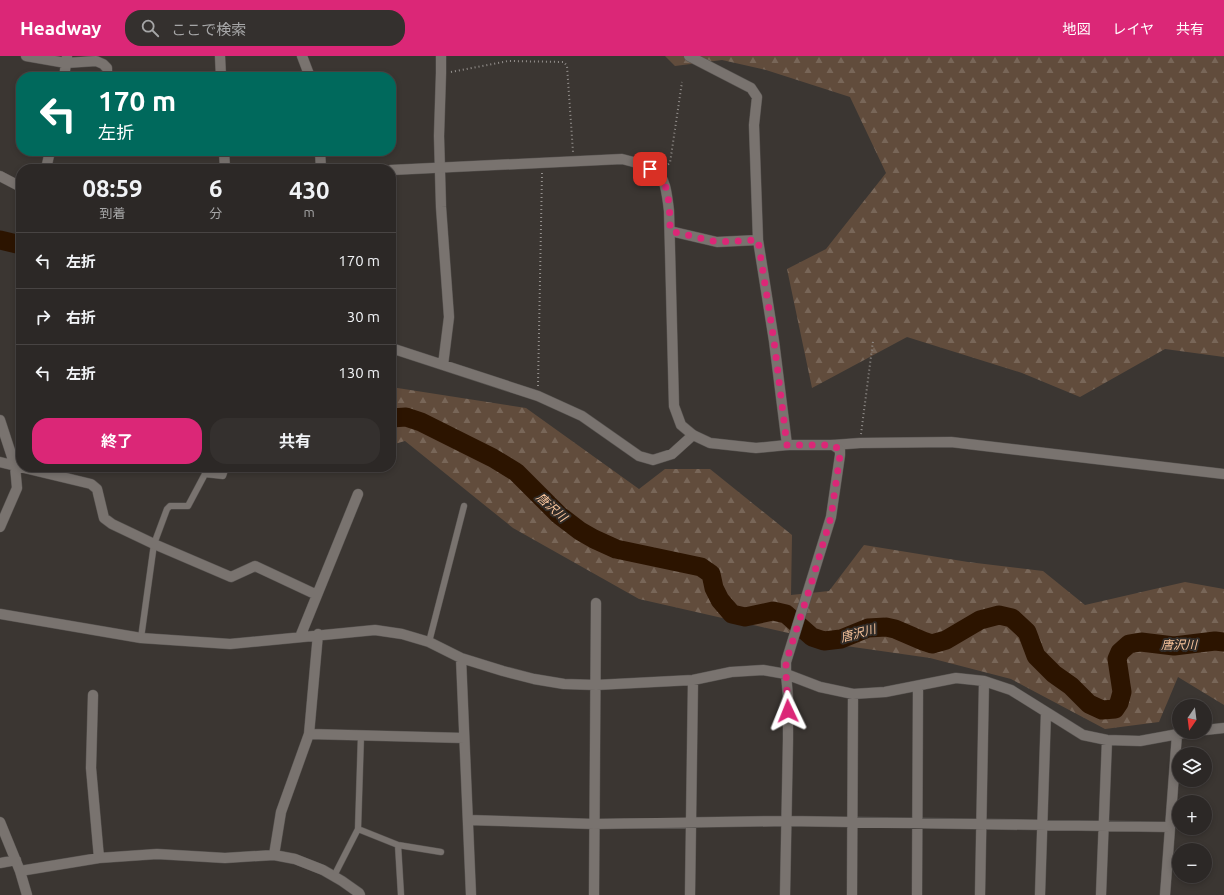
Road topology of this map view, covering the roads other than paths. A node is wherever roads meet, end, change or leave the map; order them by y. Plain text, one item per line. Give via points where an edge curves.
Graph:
1 (26, 56) edge
2 (220, 56) edge
3 (302, 56) edge
4 (441, 56) edge
5 (689, 56) edge
6 (67, 59) edge
7 (65, 72) edge
8 (107, 72) edge
9 (221, 72) edge
10 (308, 72) edge
11 (441, 168) junction
12 (396, 170) edge
13 (0, 176) edge
14 (16, 184) edge
15 (670, 231) junction
16 (758, 240) junction
17 (396, 350) edge
18 (442, 365) junction
19 (0, 420) edge
20 (693, 435) junction
21 (787, 445) junction
22 (833, 445) junction
23 (0, 462) edge
24 (15, 466) junction
25 (40, 472) edge
26 (224, 472) edge
27 (1224, 474) edge
28 (358, 494) dead end
29 (464, 506) dead end
30 (0, 527) edge
31 (154, 544) junction
32 (317, 595) junction
33 (596, 602) dead end
34 (0, 614) edge
35 (318, 634) junction
36 (300, 637) junction
37 (142, 638) junction
38 (429, 642) junction
39 (461, 658) junction
40 (786, 674) junction
41 (693, 680) junction
42 (984, 681) junction
43 (596, 685) junction
44 (918, 686) junction
45 (853, 694) junction
46 (93, 695) dead end
47 (1046, 712) junction
48 (1224, 728) edge
49 (1212, 729) edge
50 (309, 734) junction
51 (362, 735) junction
52 (1172, 735) edge
53 (464, 738) junction
54 (1177, 739) edge
55 (1107, 740) junction
56 (468, 820) junction
57 (786, 821) junction
58 (0, 822) edge
59 (691, 822) junction
60 (852, 822) junction
61 (918, 823) junction
62 (594, 824) junction
63 (981, 824) junction
64 (1042, 825) junction
65 (1103, 826) junction
66 (1170, 827) junction
67 (358, 829) junction
68 (398, 845) junction
69 (441, 852) dead end
70 (274, 855) junction
71 (99, 858) junction
72 (16, 860) junction
73 (0, 863) edge
74 (20, 871) junction
75 (334, 876) junction
76 (27, 895) edge
77 (360, 895) edge
78 (401, 895) edge
79 (471, 895) edge
80 (594, 895) edge
81 (690, 895) edge
82 (785, 895) edge
83 (852, 895) edge
84 (917, 895) edge
85 (980, 895) edge
86 (1040, 895) edge
87 (1101, 895) edge
88 (1165, 895) edge

1 - 6 street
2 - 9 street
3 - 10 street
4 - 11 street
5 - 16 street via 751,88 757,97 754,126
6 - 7 street
6 - 8 street via 103,64
11 - 12 street
11 - 15 street via 622,159 640,164 659,174 665,184
11 - 18 street via 441,207 449,318
13 - 14 street
15 - 16 street via 717,242
15 - 20 street via 674,406 681,424
16 - 21 street
17 - 18 street
18 - 20 street via 538,396 582,416 640,456 653,460 672,454
19 - 24 street
20 - 21 street via 710,443 756,448
21 - 22 street
22 - 27 street via 951,442
22 - 40 street via 840,450 840,455 831,517 786,662
23 - 24 street
24 - 30 street via 17,488
25 - 31 street via 91,484 97,489 104,518
26 - 31 lane via 223,476 205,474 188,506 170,506 166,509
28 - 32 street
29 - 38 lane
31 - 32 street via 231,577 255,566
31 - 37 lane
32 - 36 street
33 - 43 street
34 - 37 street
35 - 36 street
35 - 38 street via 375,630
35 - 50 street
36 - 37 street via 230,644
38 - 39 street
39 - 43 street via 534,679 564,684
39 - 53 street
40 - 41 street via 763,670 731,672
40 - 45 street via 820,687
40 - 57 street
41 - 43 street
41 - 59 street
42 - 44 street via 956,678
42 - 47 street via 1011,690
42 - 63 street
43 - 62 street
44 - 45 street
44 - 61 street
45 - 60 street
46 - 71 street via 91,768
47 - 55 street via 1083,734
47 - 64 street
48 - 49 street
50 - 51 street
50 - 70 street via 281,812
51 - 53 street
51 - 67 lane
52 - 55 street via 1140,741
53 - 56 street
54 - 66 street
55 - 65 street
56 - 62 street
56 - 79 street
57 - 59 street
57 - 60 street
57 - 82 street
58 - 72 street
59 - 62 street
59 - 81 street
60 - 61 street
60 - 83 street
61 - 63 street
61 - 84 street
62 - 80 street
63 - 64 street
63 - 85 street
64 - 65 street
64 - 86 street
65 - 66 street
65 - 87 street
66 - 88 street
67 - 68 lane
67 - 75 lane
68 - 69 lane
68 - 78 lane
70 - 71 street via 225,858 157,854
70 - 75 street via 295,859
71 - 74 street
72 - 73 street
72 - 74 street
74 - 76 street
75 - 77 street

